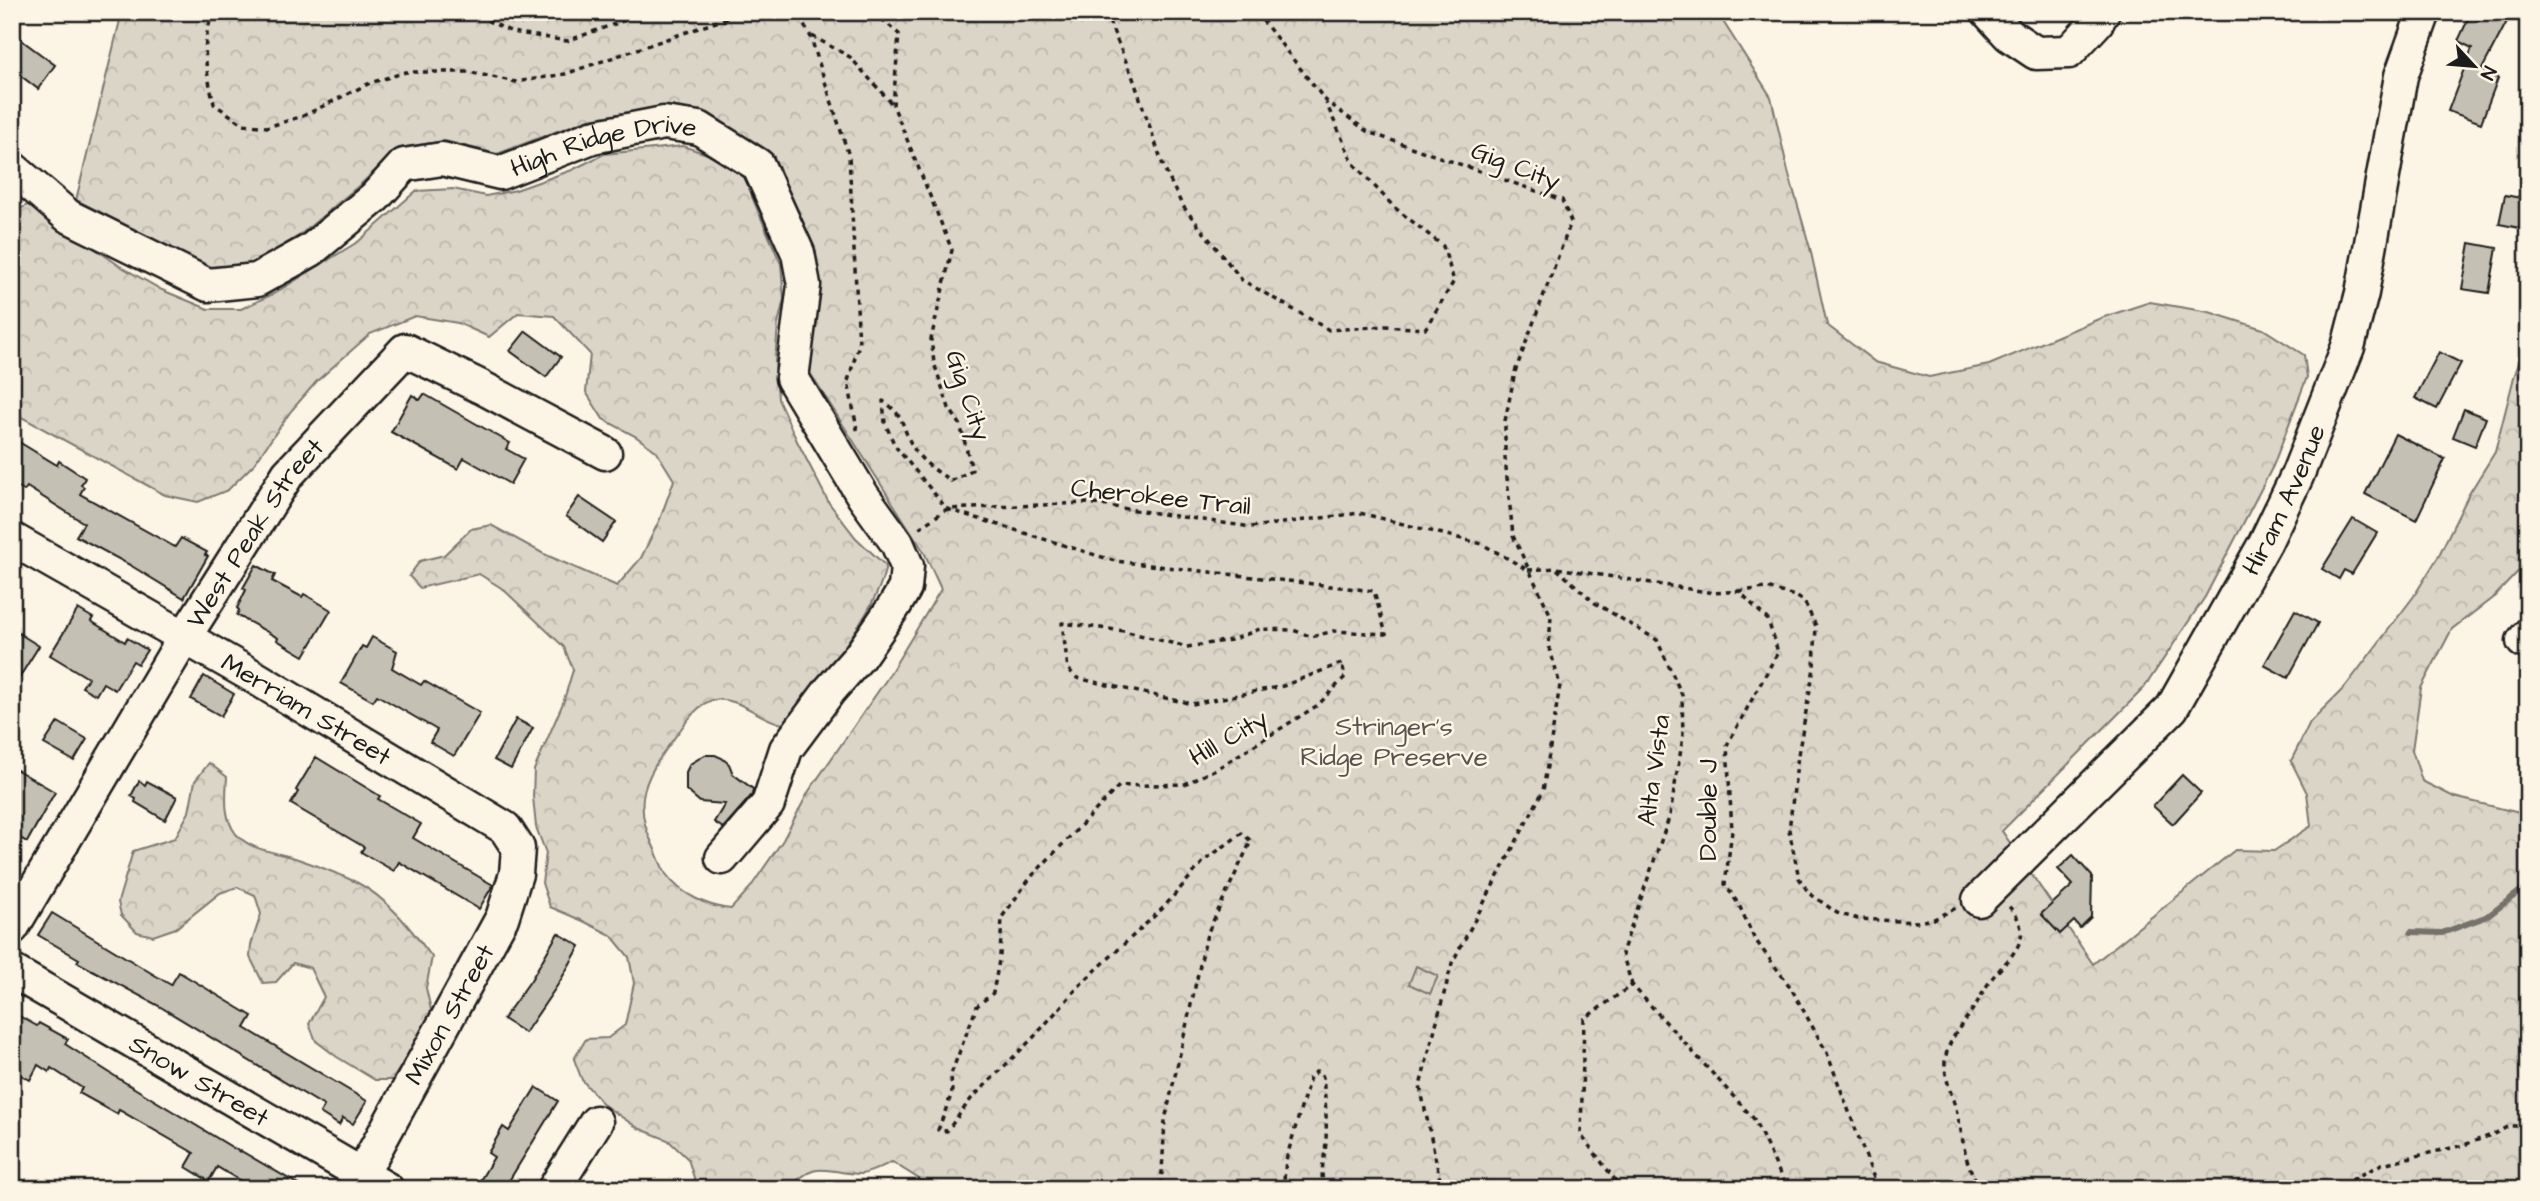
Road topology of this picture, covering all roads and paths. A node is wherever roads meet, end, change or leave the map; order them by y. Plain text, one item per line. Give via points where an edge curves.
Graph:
1 (213, 12) edge
2 (393, 12) edge
3 (419, 12) edge
4 (469, 12) edge
5 (648, 12) edge
6 (746, 12) edge
7 (790, 12) edge
8 (874, 12) edge
9 (1105, 12) edge
10 (1250, 12) edge
11 (1256, 12) edge
12 (1988, 12) edge
13 (2102, 12) edge
14 (2424, 12) edge
15 (1260, 18) junction
16 (810, 35) junction
17 (1325, 100) junction
18 (893, 105) junction
19 (12, 168) edge
20 (862, 445) dead end
21 (605, 453) dead end
22 (947, 509) junction
23 (12, 540) edge
24 (897, 543) junction
25 (1557, 568) junction
26 (1528, 570) junction
27 (1739, 591) junction
28 (184, 638) junction
29 (518, 848) joint
30 (722, 858) dead end
31 (1979, 900) junction
32 (12, 928) edge
33 (12, 971) edge
34 (1632, 985) junction
35 (596, 1122) dead end
36 (2528, 1126) edge
37 (375, 1181) edge
38 (554, 1189) edge
39 (1161, 1189) edge
40 (1283, 1189) edge
41 (1325, 1189) edge
42 (1442, 1189) edge
43 (1622, 1189) edge
44 (1787, 1189) edge
45 (1878, 1189) edge
46 (1982, 1189) edge
47 (2334, 1189) edge

1 - 6 path via 204,55 214,104 243,124 267,127 406,72 468,72 516,82 565,74
2 - 3 path
4 - 5 path via 512,32 567,41
7 - 16 path
8 - 18 path, Gig City via 899,34
9 - 17 path via 1182,205 1242,280 1329,330 1424,329 1454,281 1443,246 1394,207 1353,163
10 - 15 path
11 - 15 path, Gig City
12 - 13 street via 2009,35 2036,53 2069,52
14 - 31 street, Hiram Avenue via 2401,76 2348,347 2297,477 2265,543 2172,708
15 - 17 path, Gig City
16 - 18 path via 850,57
16 - 20 path via 849,156 859,344 848,381
17 - 26 path, Gig City via 1368,132 1562,200 1571,222 1515,372 1505,421 1513,536
18 - 22 path, Gig City via 952,250 931,340 934,363 949,408 960,424 972,470 951,481 926,464 912,446 905,423 883,401 885,423 895,446
19 - 24 street, High Ridge Drive via 68,216 208,285 257,280 311,250 404,165 442,159 500,173 592,137 664,123 699,128 758,165 798,253 804,285 792,378
21 - 28 street, West Peak Street via 405,351 288,474
22 - 24 path
22 - 26 path, Cherokee Trail via 1087,503 1251,527 1360,513 1482,544
22 - 39 path, Hill City via 1115,561 1374,591 1386,634 1333,631 1312,637 1260,629 1231,640 1187,647 1124,631 1062,623 1068,670 1077,678 1192,704 1283,686 1342,663 1345,677 1318,705 1185,784 1119,786 1031,877 1002,918 993,993 977,1006 951,1074 952,1093 938,1130 947,1131 956,1122 971,1099 1163,908 1204,861 1242,834 1251,841 1207,934 1200,960 1165,1120
23 - 28 street, Merriam Street
24 - 30 street via 907,566 905,588 859,657 786,749 768,804
25 - 26 path
25 - 27 path via 1714,593
25 - 34 path, Alta Vista via 1595,603 1657,640 1682,695 1683,737 1670,815 1622,953
26 - 42 path via 1551,616 1549,646 1560,685 1543,791 1452,963 1420,1086
27 - 31 path via 1767,588 1795,596 1804,601 1816,626 1814,668 1789,830 1800,878 1809,893 1837,913 1858,919 1905,921 1934,919
27 - 45 path, Double J via 1768,620 1778,652 1727,745 1732,831 1725,884 1754,939 1791,988 1827,1053
28 - 29 street, Merriam Street via 505,828
28 - 32 street, West Peak Street
29 - 37 street, Mixon Street via 516,874 502,918
31 - 46 path via 2004,903 2012,909 2020,922 2021,938 1957,1030 1945,1060 1961,1144
33 - 37 street, Snow Street
34 - 43 path via 1584,1019 1581,1135
34 - 44 path via 1754,1119
35 - 38 street
36 - 47 path via 2509,1126 2464,1145 2382,1164
40 - 41 path via 1286,1160 1310,1077 1317,1071 1323,1077 1326,1121 1320,1178

